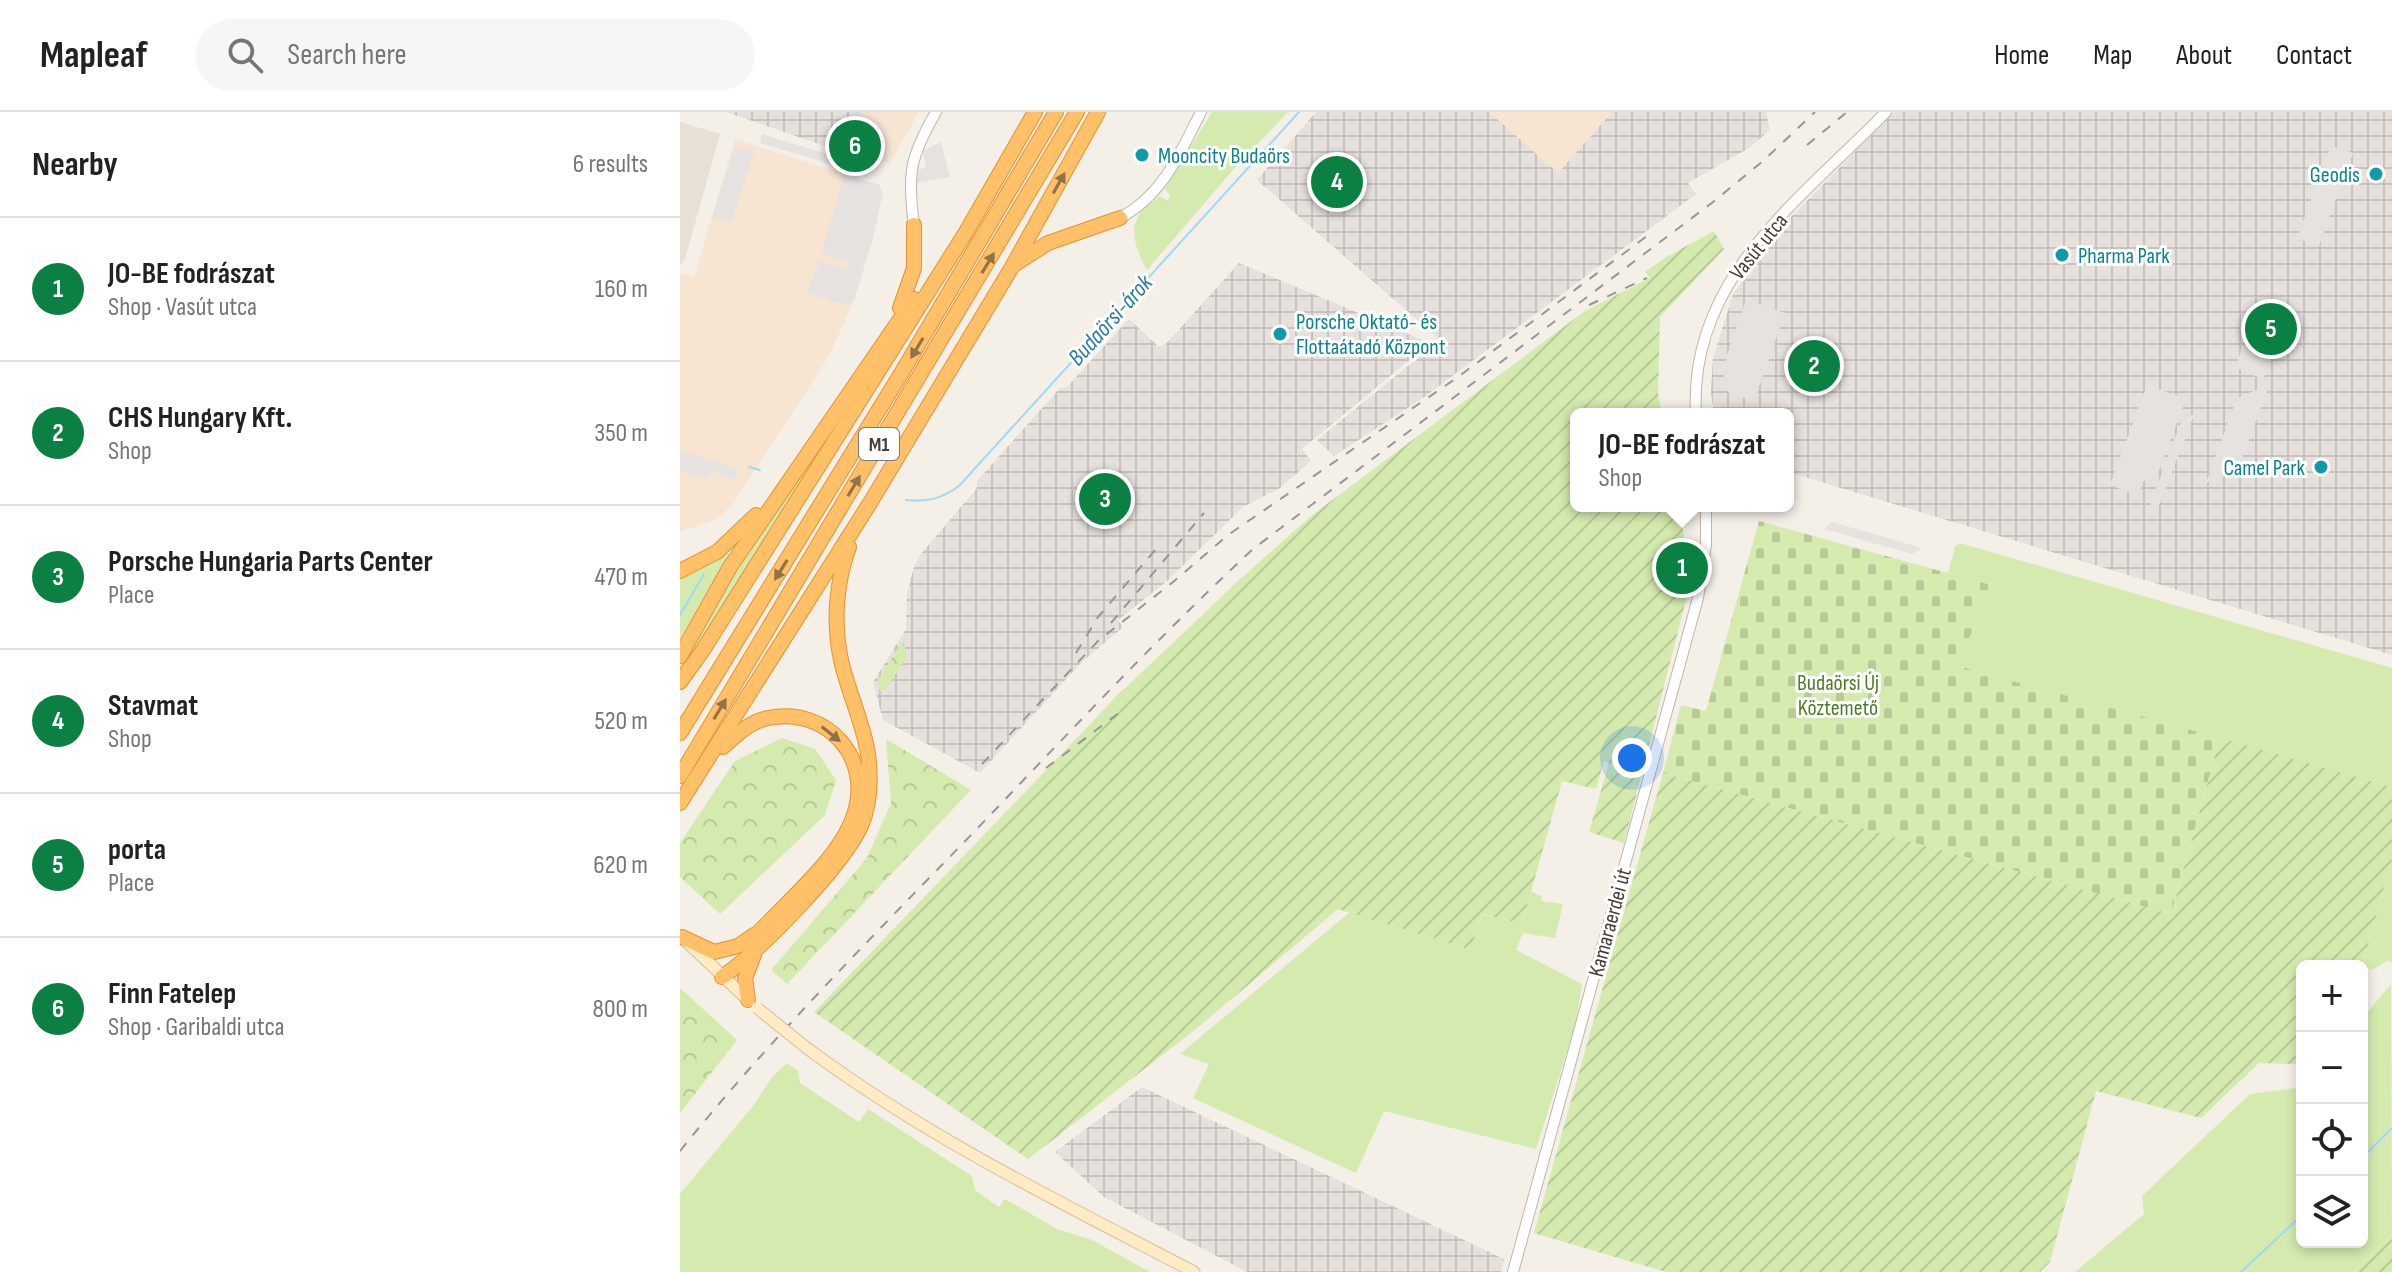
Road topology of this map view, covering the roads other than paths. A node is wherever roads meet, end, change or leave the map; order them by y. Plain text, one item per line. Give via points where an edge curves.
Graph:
1 (936, 112) edge
2 (1035, 112) edge
3 (1056, 112) edge
4 (1077, 112) edge
5 (1098, 112) edge
6 (1201, 112) edge
7 (1886, 112) edge
8 (997, 176) junction
9 (1120, 218) joint
10 (914, 225) joint
11 (1012, 267) junction
12 (880, 347) junction
13 (1696, 408) edge
14 (786, 483) junction
15 (870, 503) junction
16 (1706, 512) edge
17 (680, 571) edge
18 (680, 656) edge
19 (680, 682) edge
20 (680, 733) edge
21 (680, 776) edge
22 (695, 781) junction
23 (680, 803) edge
24 (681, 936) edge
25 (758, 940) junction
26 (722, 977) junction
27 (752, 1004) junction
28 (1194, 1272) edge
29 (1513, 1272) edge

1 - 10 street via 913,159
2 - 8 highway
3 -> 20 highway, M1
21 -> 4 highway, M1
11 -> 5 highway
6 - 9 street via 1163,183
7 - 13 street, Vasút utca via 1739,265 1705,337
8 - 12 highway
8 - 19 highway via 868,390
9 - 11 highway via 1048,243
10 - 12 highway via 911,283
11 - 15 highway
12 - 14 highway
14 - 17 highway via 728,543
14 - 18 highway
15 - 22 highway
15 - 25 highway via 842,565 837,618 841,660 868,754 867,808 854,839 826,876
16 - 29 street, Kamaraerdei út via 1703,572 1681,661
22 - 23 highway
22 -> 25 highway via 735,736 769,717 798,717 819,724 844,745 854,763 859,791 846,832
24 - 25 highway via 714,952
24 - 26 main road
25 - 26 highway
25 - 27 highway via 747,970
26 - 27 main road
27 - 28 main road, bridge via 901,1114

